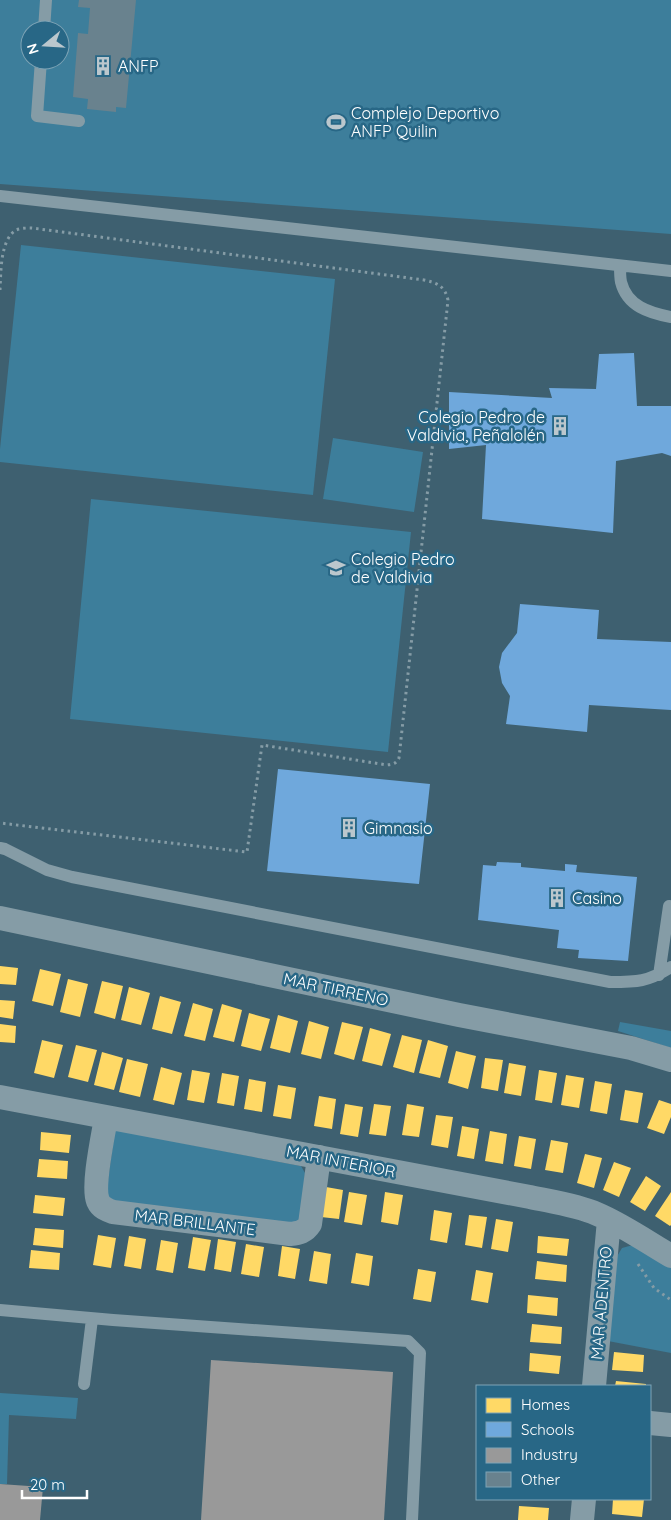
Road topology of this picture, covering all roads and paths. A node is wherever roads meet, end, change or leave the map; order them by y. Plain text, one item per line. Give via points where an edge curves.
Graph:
1 (46, 0) edge
2 (45, 20) edge
3 (40, 70) edge
4 (79, 120) dead end
5 (0, 196) edge
6 (620, 266) junction
7 (671, 272) edge
8 (0, 290) edge
9 (671, 317) edge
10 (0, 823) edge
11 (0, 848) edge
12 (669, 906) dead end
13 (0, 918) edge
14 (671, 967) edge
15 (660, 975) junction
16 (671, 1060) edge
17 (0, 1097) edge
18 (106, 1118) junction
19 (319, 1157) junction
20 (608, 1220) junction
21 (671, 1256) edge
22 (0, 1310) edge
23 (92, 1318) junction
24 (84, 1384) dead end
25 (594, 1385) edge
26 (651, 1423) edge
27 (671, 1425) edge
28 (584, 1500) edge
29 (412, 1520) edge
30 (582, 1520) edge

1 - 2 lane
3 - 4 lane via 36,116
5 - 6 lane
6 - 7 lane
6 - 9 lane via 621,283 635,305
8 - 10 path via 4,245 9,235 18,229 32,228 424,280 436,283 446,291 448,300 397,762 387,765 262,745 247,852
11 - 15 lane via 47,870 72,877 610,982 638,982
12 - 15 lane
13 - 16 street, MAR TIRRENO via 631,1048
14 - 15 lane
17 - 18 street, MAR INTERIOR
18 - 19 street, MAR INTERIOR
18 - 19 street, MAR BRILLANTE via 95,1188 101,1206 114,1212 290,1234 301,1232 311,1219
19 - 20 street, MAR INTERIOR via 539,1199 586,1210
20 - 21 street, MAR INTERIOR
20 - 25 street, MAR ADENTRO
22 - 23 lane
23 - 24 lane
23 - 29 lane via 408,1340 420,1353
26 - 27 street
28 - 30 street

